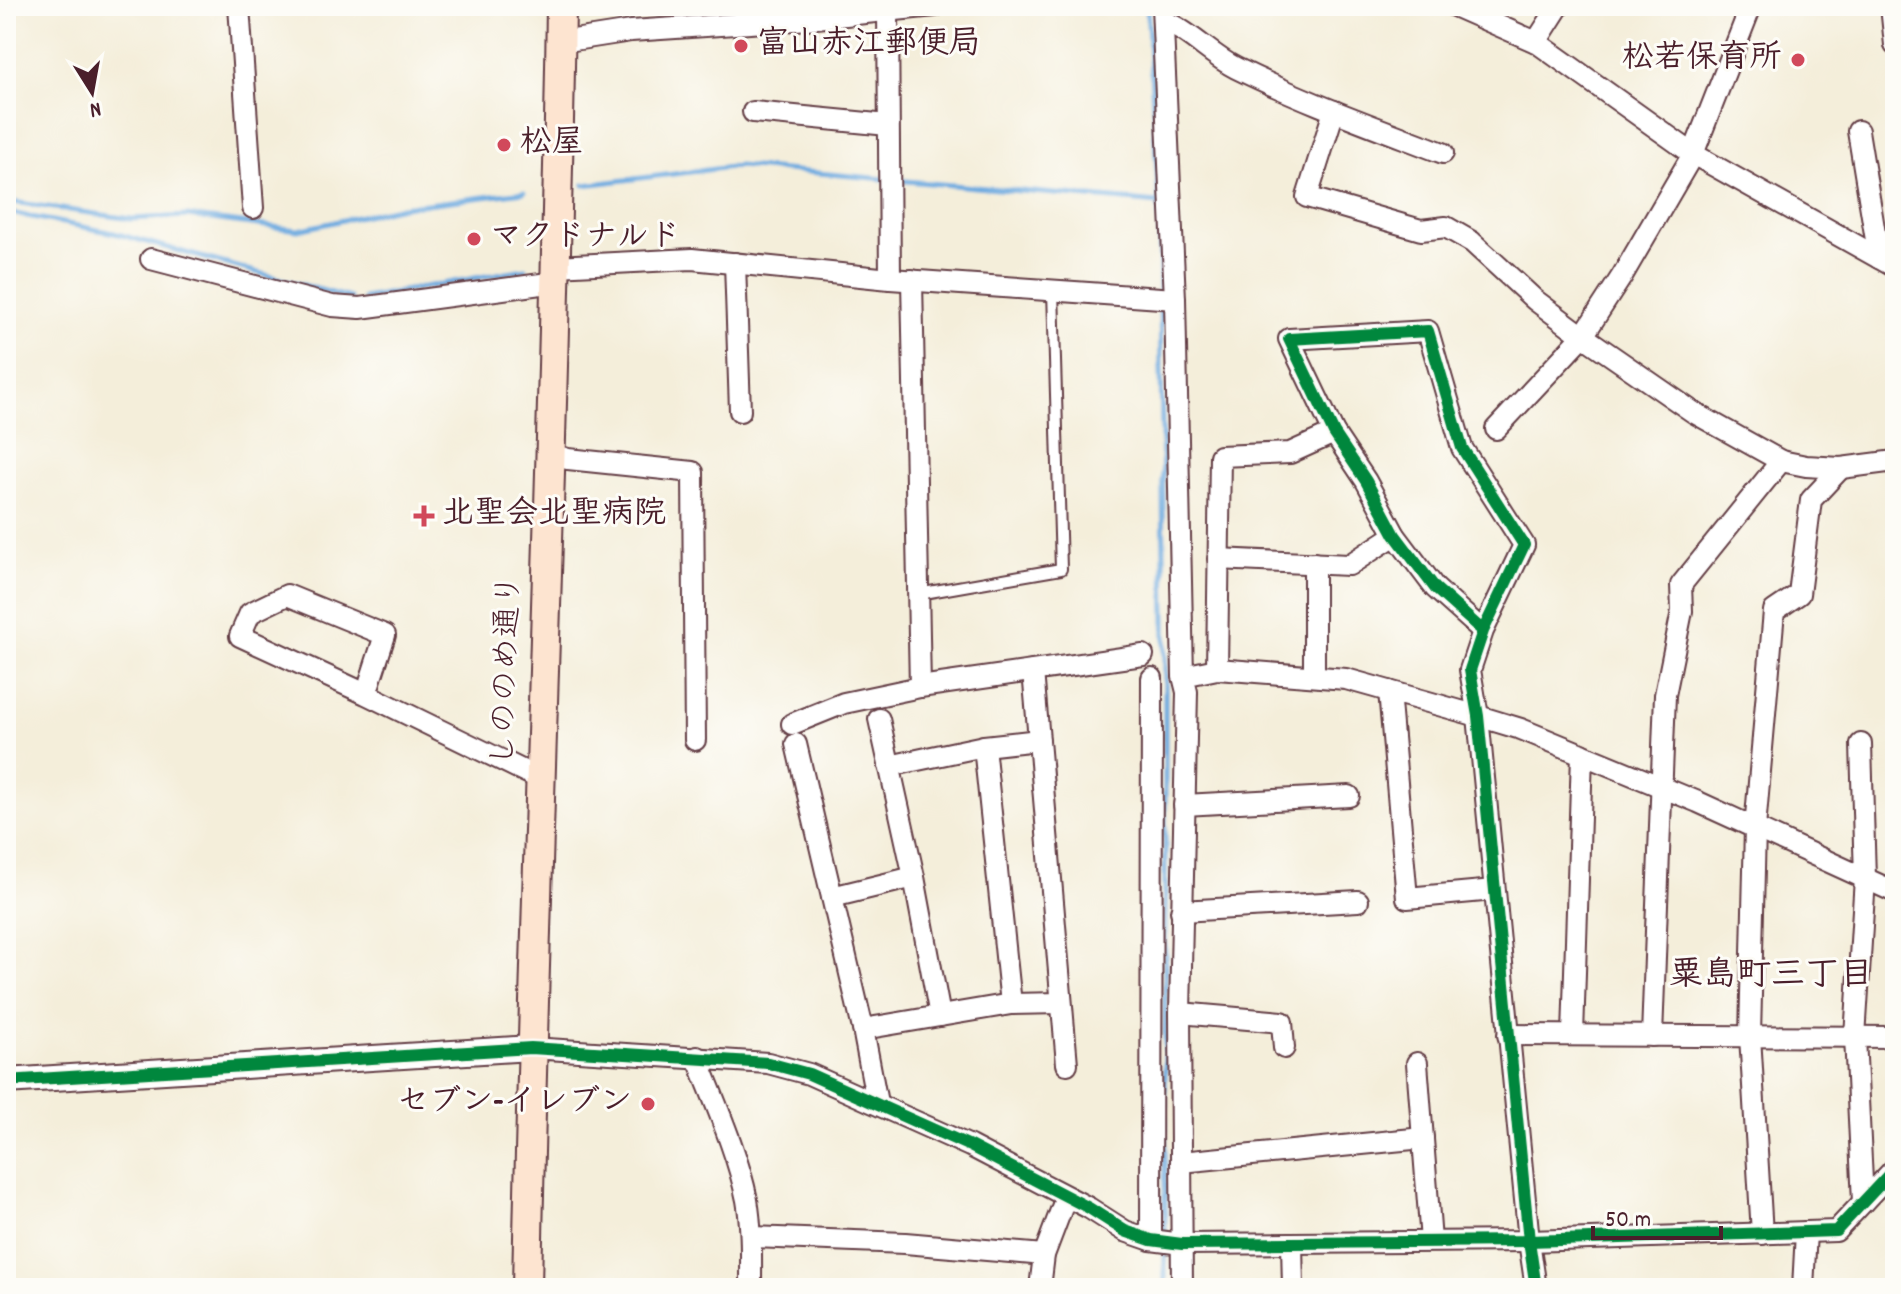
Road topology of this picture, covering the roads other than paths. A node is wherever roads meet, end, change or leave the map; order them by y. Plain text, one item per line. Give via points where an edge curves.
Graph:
1 (239, 6) edge
2 (561, 6) edge
3 (935, 6) edge
4 (1454, 6) edge
5 (1559, 6) edge
6 (1751, 6) edge
7 (1891, 6) edge
8 (888, 10) junction
9 (1162, 13) edge
10 (561, 42) junction
11 (1536, 42) junction
12 (1895, 45) edge
13 (1334, 111) junction
14 (753, 112) dead end
15 (888, 125) junction
16 (1858, 131) dead end
17 (1443, 153) dead end
18 (1693, 154) junction
19 (253, 208) dead end
20 (151, 259) dead end
21 (1887, 262) edge
22 (735, 263) junction
23 (556, 274) junction
24 (890, 279) junction
25 (912, 280) junction
26 (1053, 290) junction
27 (1165, 298) junction
28 (1583, 336) junction
29 (740, 411) dead end
30 (1496, 429) dead end
31 (1334, 433) junction
32 (550, 454) junction
33 (1781, 461) junction
34 (1895, 461) edge
35 (1841, 468) junction
36 (1395, 535) junction
37 (1218, 559) junction
38 (1314, 563) junction
39 (918, 594) junction
40 (1483, 631) junction
41 (1143, 655) dead end
42 (1217, 669) junction
43 (1033, 671) junction
44 (1183, 676) junction
45 (1314, 676) junction
46 (1152, 678) dead end
47 (920, 687) junction
48 (1389, 691) junction
49 (366, 694) junction
50 (1478, 716) junction
51 (879, 719) dead end
52 (695, 740) dead end
53 (1039, 740) junction
54 (1861, 744) dead end
55 (984, 746) junction
56 (1582, 754) junction
57 (889, 766) junction
58 (540, 779) junction
59 (1661, 786) junction
60 (1349, 796) dead end
61 (1184, 805) junction
62 (1755, 828) junction
63 (914, 877) junction
64 (1865, 878) junction
65 (1494, 890) junction
66 (1895, 892) edge
67 (832, 897) junction
68 (1358, 901) dead end
69 (1181, 911) junction
70 (1061, 1003) junction
71 (1011, 1004) junction
72 (1180, 1013) junction
73 (940, 1016) junction
74 (863, 1029) junction
75 (1508, 1035) junction
76 (1573, 1035) junction
77 (1652, 1036) junction
78 (1750, 1036) junction
79 (1855, 1037) junction
80 (1895, 1037) edge
81 (531, 1048) junction
82 (1284, 1048) dead end
83 (697, 1057) junction
84 (1417, 1063) dead end
85 (1067, 1064) dead end
86 (6, 1081) edge
87 (877, 1103) junction
88 (1423, 1138) junction
89 (1181, 1162) junction
90 (1895, 1168) edge
91 (1066, 1197) junction
92 (1863, 1202) junction
93 (1806, 1232) junction
94 (1762, 1234) junction
95 (751, 1237) junction
96 (1431, 1241) junction
97 (1529, 1241) junction
98 (1166, 1242) junction
99 (1292, 1243) junction
100 (1044, 1255) junction
101 (527, 1288) edge
102 (751, 1288) edge
103 (1040, 1288) edge
104 (1182, 1288) edge
105 (1293, 1288) edge
106 (1536, 1288) edge
107 (1803, 1288) edge

1 - 19 street
2 - 10 main road, しののめ通り
3 - 8 street
4 - 11 street
5 - 11 street
6 - 18 street
7 - 12 street
8 - 10 street via 631,31
8 - 15 street
9 - 13 street via 1225,63
9 - 27 street
10 - 23 main road, しののめ通り
11 - 18 street
13 - 17 street
13 - 28 street via 1307,197 1421,230 1446,227 1472,242
14 - 15 street
15 - 24 street
16 - 21 street
18 - 21 street
18 - 28 street
20 - 23 street via 332,306 360,308
22 - 23 street via 692,259
22 - 24 street
22 - 29 street
23 - 32 main road, しののめ通り
24 - 25 street
25 - 26 street
25 - 39 street
26 - 27 street
26 - 39 lane via 1061,569
27 - 44 street
28 - 30 street
28 - 33 street via 1693,412
31 - 36 street
31 - 37 street via 1290,453 1220,456
31 - 40 street via 1289,339 1428,331 1462,448 1524,545
32 - 52 street via 693,472
32 - 58 main road, しののめ通り
33 - 35 street
33 - 59 street via 1681,585 1682,611 1665,695
34 - 35 street
35 - 62 street via 1811,500 1799,594 1774,611
36 - 38 street via 1349,565
36 - 40 street via 1435,588
37 - 38 street
37 - 42 street
38 - 45 street
39 - 47 street
40 - 50 street via 1470,670
41 - 43 street
42 - 44 street
42 - 45 street
43 - 47 street
43 - 53 street
44 - 61 street
45 - 48 street
46 - 98 street
47 - 67 street via 844,703 794,734
48 - 50 street
48 - 65 street via 1407,898
49 - 49 street via 385,635 287,595 250,613 240,636
49 - 58 street
50 - 56 street
50 - 65 street
51 - 57 street
53 - 55 street
53 - 70 street
54 - 64 street
55 - 57 street
55 - 71 street
56 - 59 street
56 - 76 street
57 - 63 street
58 - 81 main road, しののめ通り
59 - 62 street
59 - 77 street
60 - 61 street
61 - 69 street
62 - 64 street
62 - 78 street
63 - 67 street
63 - 73 street
64 - 66 street
64 - 79 street
65 - 75 street
67 - 74 street
68 - 69 street
69 - 72 street
70 - 71 street
70 - 85 street
71 - 73 street
72 - 82 street via 1282,1022
72 - 89 street
73 - 74 street
74 - 87 street
75 - 76 street
75 - 97 street
76 - 77 street
77 - 78 street
78 - 79 street
78 - 94 street
79 - 80 street
79 - 92 street
81 - 83 street
81 - 86 street
81 - 101 main road, しののめ通り
83 - 87 street via 768,1063
83 - 95 street via 735,1155
84 - 88 street
87 - 91 street
88 - 89 street
88 - 96 street
89 - 98 street
90 - 92 street
91 - 98 street via 1125,1231
91 - 100 street
92 - 93 street via 1836,1231
93 - 94 street
93 - 107 street
94 - 97 street
95 - 100 street
95 - 102 street
96 - 97 street
96 - 99 street
97 - 106 street
98 - 99 street
98 - 104 street
99 - 105 street
100 - 103 street

